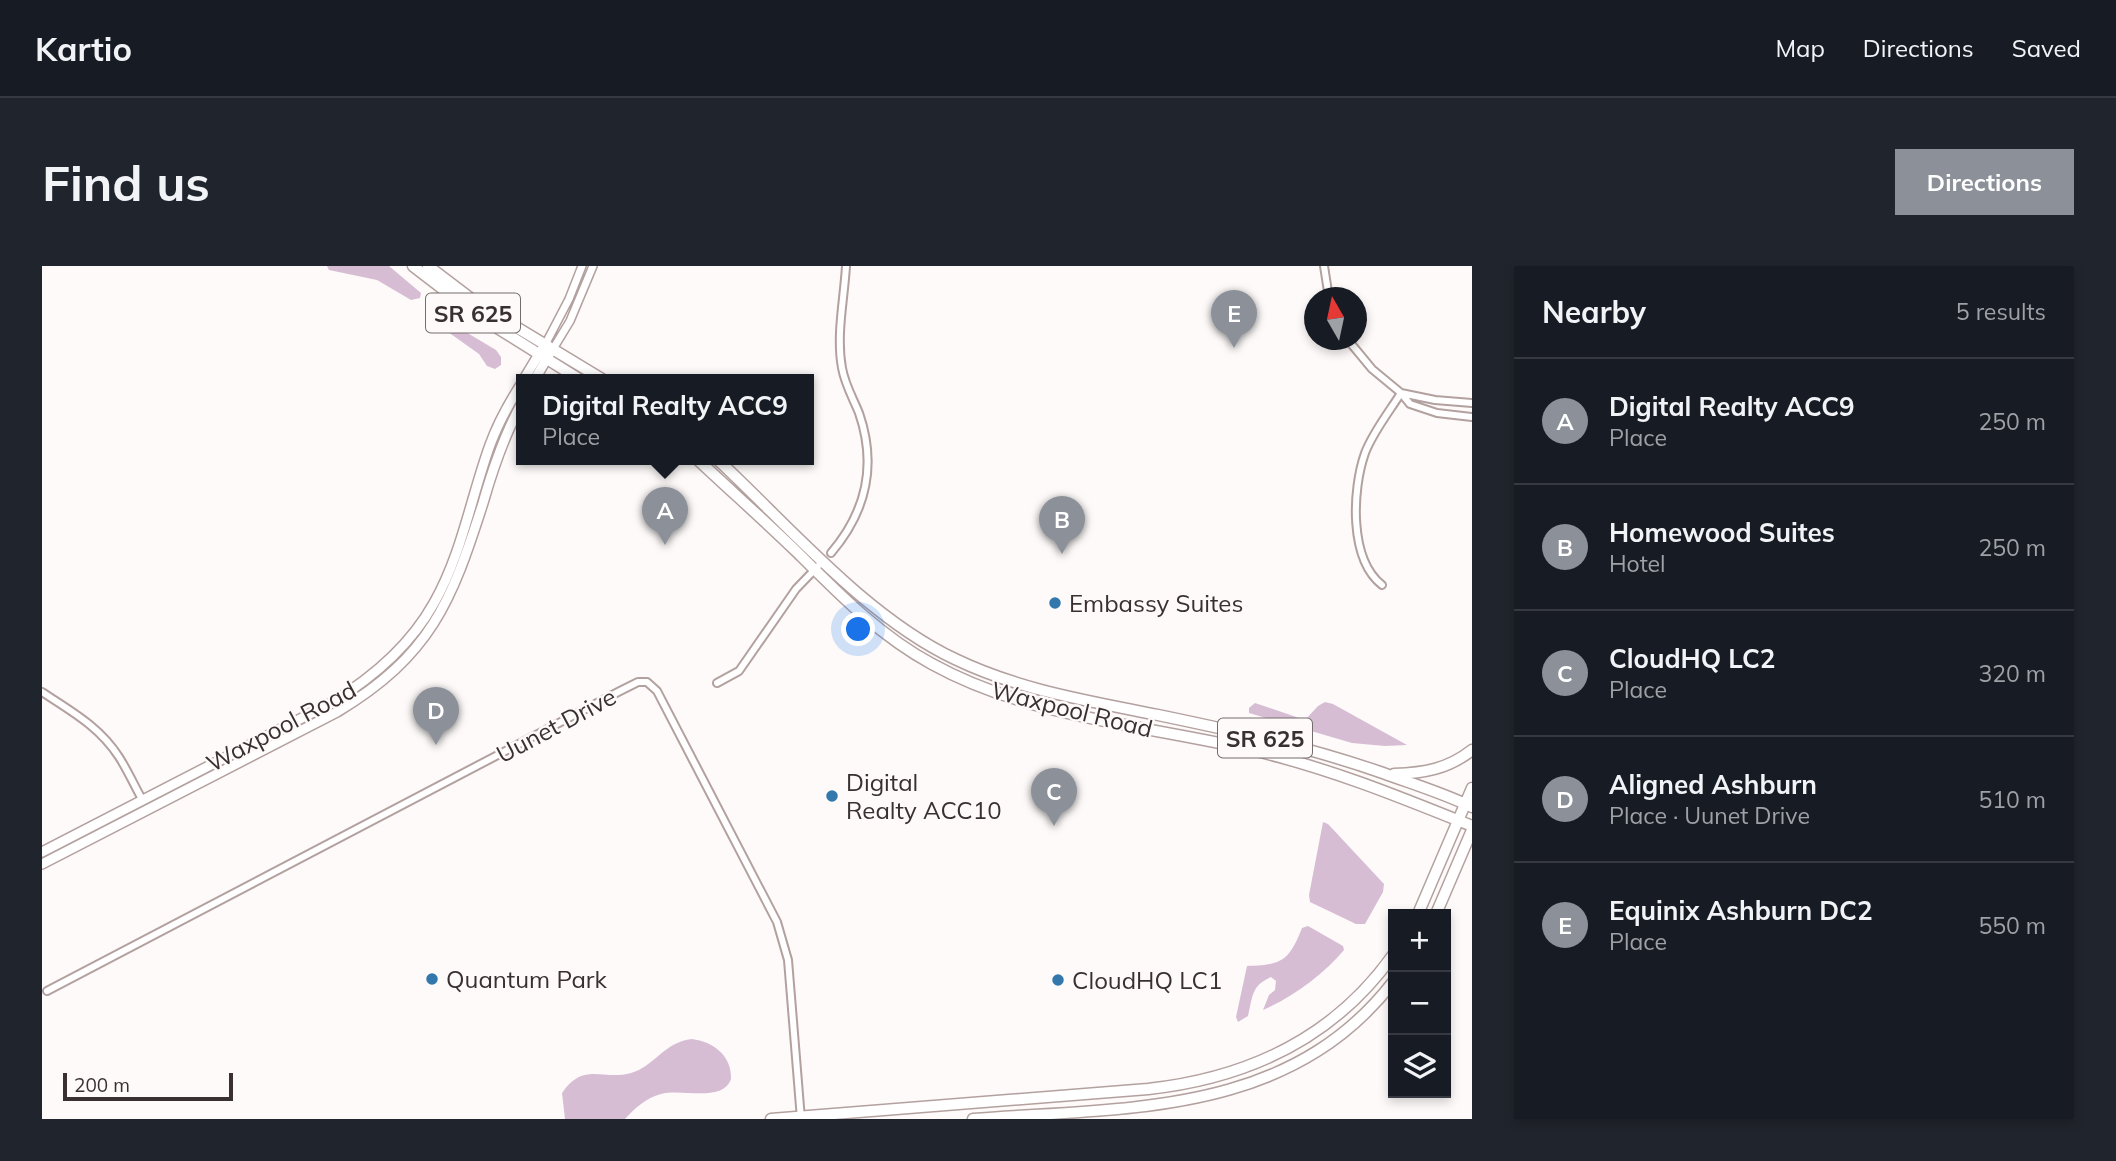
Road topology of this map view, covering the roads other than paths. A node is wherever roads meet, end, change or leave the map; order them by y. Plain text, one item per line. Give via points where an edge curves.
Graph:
1 (412, 266) edge
2 (428, 266) edge
3 (582, 266) edge
4 (593, 266) edge
5 (846, 266) edge
6 (1324, 266) edge
7 (1327, 287) edge
8 (549, 347) junction
9 (1356, 350) edge
10 (543, 356) junction
11 (529, 374) edge
12 (537, 374) edge
13 (571, 374) edge
14 (594, 374) edge
15 (516, 393) edge
16 (1401, 393) junction
17 (1472, 403) edge
18 (516, 415) edge
19 (1472, 417) edge
20 (703, 465) edge
21 (724, 465) edge
22 (827, 557) junction
23 (814, 570) junction
24 (1382, 585) dead end
25 (717, 683) dead end
26 (42, 692) edge
27 (1472, 750) edge
28 (1385, 774) junction
29 (1472, 788) edge
30 (142, 800) junction
31 (1469, 805) edge
32 (147, 810) junction
33 (1458, 821) junction
34 (1472, 828) edge
35 (42, 852) edge
36 (42, 864) edge
37 (1420, 909) edge
38 (1438, 909) edge
39 (1388, 961) edge
40 (1388, 987) edge
41 (47, 991) dead end
42 (801, 1117) edge
43 (771, 1119) edge
44 (973, 1119) edge

1 - 10 main road, SR 625 via 478,316
2 - 8 main road, SR 625 via 478,304
3 - 8 street
4 - 8 street via 570,321
5 - 22 street via 841,355 846,384 863,427 868,475 858,513
6 - 7 street
8 - 10 main road, Waxpool Road
8 - 14 main road, SR 625
9 - 16 street
10 - 11 main road, Waxpool Road
10 - 12 main road, Waxpool Road
10 - 13 main road, SR 625
15 - 30 main road, Waxpool Road via 489,447 442,587 404,645 366,681 331,703
16 - 17 street
16 - 19 street via 1409,404 1420,408
16 - 24 street via 1366,452 1356,500 1361,550 1374,579
18 - 32 main road, Waxpool Road via 499,450 456,583 412,652 372,689 337,712
20 - 23 main road, Waxpool Road / SR 625
21 - 22 main road, Waxpool Road / SR 625
22 - 23 street
22 - 28 main road, Waxpool Road / SR 625 via 874,607 908,632 952,658 1004,680 1286,743
23 - 25 street via 739,671
23 - 33 main road, Waxpool Road / SR 625 via 905,648 993,692 1036,706 1317,767
26 - 30 street via 101,734
27 - 28 main road via 1444,768
28 - 31 main road, Waxpool Road / SR 625
29 - 31 main road
30 - 32 street
30 - 35 main road, Waxpool Road
31 - 33 main road
32 - 36 main road, Waxpool Road
33 - 34 main road, Waxpool Road / SR 625
33 - 37 main road
34 - 38 main road
39 - 42 main road via 1351,1003 1310,1035 1265,1060 1216,1077 1142,1089
40 - 44 main road via 1353,1023 1312,1054 1242,1087 1150,1106
41 - 42 street, Uunet Drive via 620,691 647,682 657,691 777,922 788,960
42 - 43 main road

